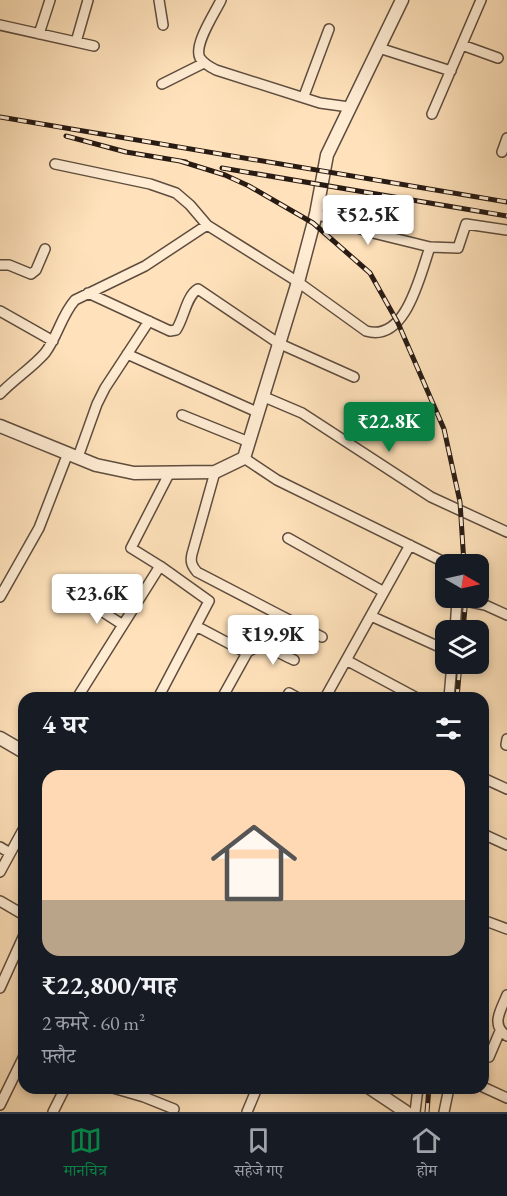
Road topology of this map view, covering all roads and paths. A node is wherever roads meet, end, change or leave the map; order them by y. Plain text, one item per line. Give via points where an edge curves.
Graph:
1 (50, 0) edge
2 (88, 0) edge
3 (159, 0) edge
4 (221, 0) edge
5 (402, 0) edge
6 (481, 0) edge
7 (0, 25) edge
8 (163, 25) dead end
9 (329, 29) dead end
10 (39, 34) junction
11 (76, 42) junction
12 (462, 45) junction
13 (94, 46) dead end
14 (379, 48) junction
15 (498, 58) dead end
16 (204, 63) junction
17 (451, 71) junction
18 (162, 84) dead end
19 (304, 96) junction
20 (349, 107) junction
21 (432, 114) dead end
22 (507, 138) edge
23 (502, 152) dead end
24 (55, 164) dead end
25 (316, 214) junction
26 (207, 225) junction
27 (507, 230) edge
28 (430, 247) junction
29 (45, 249) dead end
30 (0, 265) edge
31 (298, 282) junction
32 (88, 292) junction
33 (0, 311) edge
34 (149, 321) junction
35 (53, 341) junction
36 (278, 343) junction
37 (127, 354) junction
38 (354, 376) dead end
39 (0, 394) edge
40 (262, 396) junction
41 (257, 412) junction
42 (182, 415) dead end
43 (0, 426) edge
44 (249, 442) junction
45 (73, 455) junction
46 (244, 458) junction
47 (170, 472) junction
48 (215, 472) junction
49 (507, 532) edge
50 (288, 538) dead end
51 (410, 545) junction
52 (435, 558) edge
53 (160, 566) junction
54 (384, 592) junction
55 (0, 597) edge
56 (86, 601) dead end
57 (489, 607) edge
58 (507, 615) edge
59 (371, 616) junction
60 (123, 625) junction
61 (196, 626) junction
62 (322, 637) dead end
63 (435, 645) edge
64 (248, 653) junction
65 (294, 660) dead end
66 (346, 660) junction
67 (451, 674) edge
68 (81, 692) edge
69 (161, 692) edge
70 (225, 692) edge
71 (328, 692) edge
72 (406, 692) edge
73 (450, 692) edge
74 (0, 738) edge
75 (18, 748) edge
76 (489, 781) edge
77 (507, 789) edge
78 (489, 837) edge
79 (18, 839) edge
80 (507, 845) edge
81 (0, 847) edge
82 (12, 850) junction
83 (18, 851) edge
84 (0, 872) edge
85 (0, 901) edge
86 (18, 912) edge
87 (489, 924) edge
88 (507, 929) edge
89 (18, 948) edge
90 (0, 988) edge
91 (507, 995) edge
92 (504, 1033) edge
93 (489, 1057) dead end
94 (18, 1068) edge
95 (489, 1090) edge
96 (62, 1094) edge
97 (136, 1094) edge
98 (254, 1094) edge
99 (379, 1094) edge
100 (417, 1094) edge
101 (448, 1094) edge
102 (507, 1098) edge
103 (0, 1105) edge
104 (176, 1111) edge
105 (53, 1112) edge
106 (247, 1112) edge
107 (406, 1112) edge
108 (415, 1112) edge
109 (444, 1112) edge

1 - 10 street
2 - 11 street
3 - 8 street
4 - 16 street via 198,46
5 - 14 street
6 - 12 street
7 - 10 street
9 - 19 street
10 - 11 street
11 - 13 street
12 - 15 street
12 - 17 street
14 - 17 street
14 - 20 street
16 - 18 street
16 - 19 street
17 - 21 street
19 - 20 street via 320,103
20 - 25 street via 327,155
22 - 23 street
24 - 26 street via 163,187 190,205
25 - 28 street
25 - 31 street
26 - 31 street
26 - 32 street via 145,266
27 - 28 street via 466,224 458,248
28 - 31 street via 407,308 398,323 381,333 366,331
29 - 30 street via 31,274
31 - 36 street
32 - 34 street
32 - 35 street via 67,310
33 - 35 street
34 - 36 street via 176,330 192,294 198,290
34 - 37 street
35 - 39 street
36 - 38 street
36 - 40 street
37 - 41 street
37 - 45 street via 112,375
40 - 41 street
40 - 49 street via 303,413 431,497
41 - 44 street
42 - 44 street
43 - 45 street
44 - 46 street
45 - 47 street via 96,465 134,473
45 - 55 street via 39,528
46 - 48 street
46 - 51 street via 277,480
47 - 48 street
47 - 53 street via 131,548
48 - 62 street via 190,562 193,567
50 - 54 street
51 - 52 street
51 - 54 street
53 - 60 street
53 - 61 street via 209,601
54 - 59 street
56 - 60 street
57 - 58 street
59 - 63 street
59 - 66 street
60 - 68 street
61 - 64 street
61 - 69 street
64 - 65 street via 261,646
64 - 70 street
66 - 71 street
66 - 72 street
67 - 73 street
74 - 75 street
76 - 77 street
78 - 80 street
79 - 82 street
81 - 82 street
82 - 83 street
82 - 84 street
85 - 86 street
87 - 88 street
89 - 90 street
91 - 92 street via 497,1018
92 - 93 street
94 - 103 street
95 - 102 street
96 - 105 street
97 - 104 street
98 - 106 street
99 - 107 street
100 - 108 street
101 - 109 street

